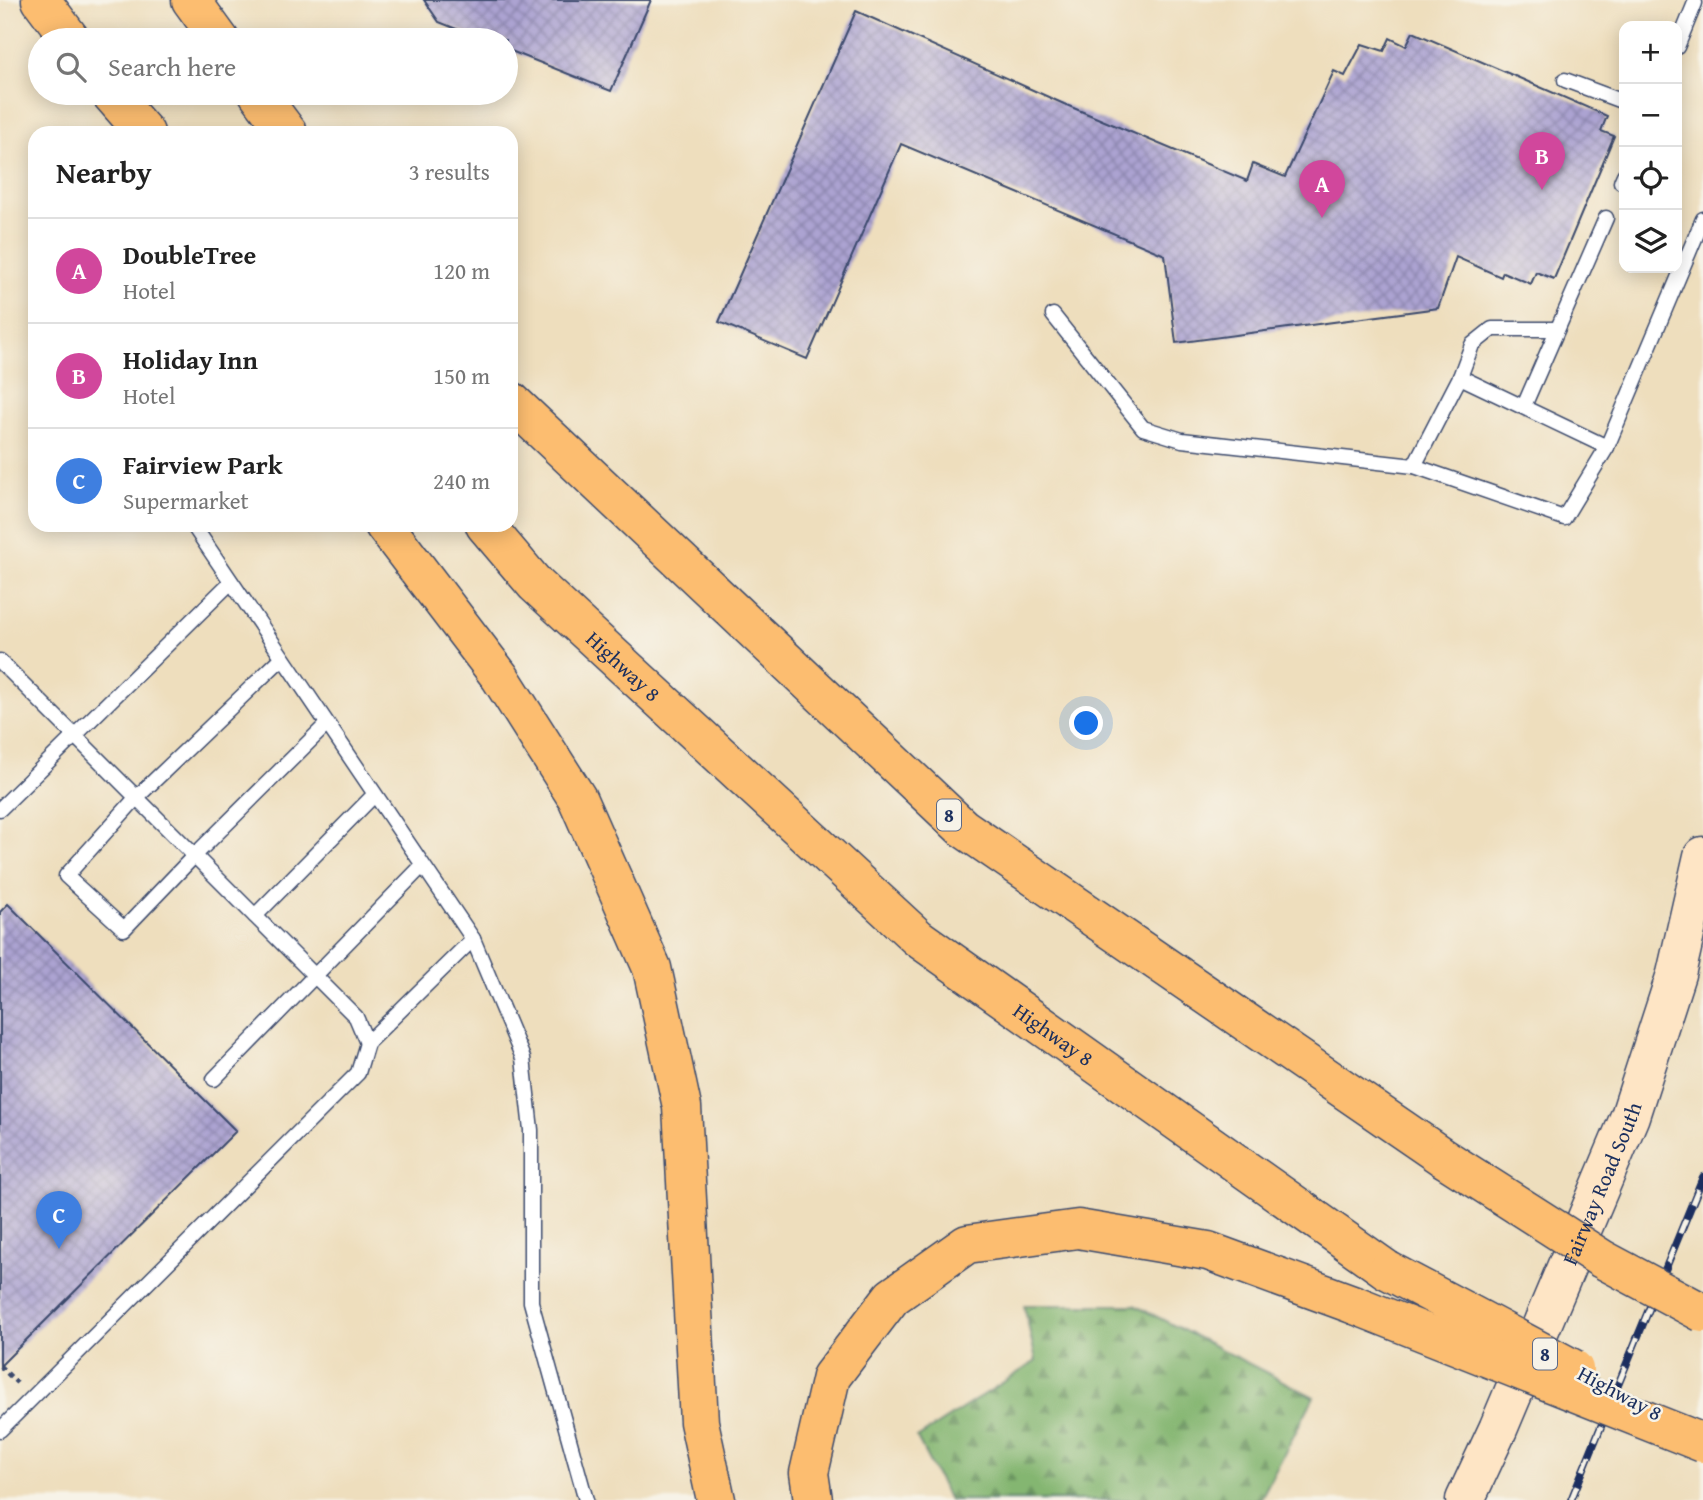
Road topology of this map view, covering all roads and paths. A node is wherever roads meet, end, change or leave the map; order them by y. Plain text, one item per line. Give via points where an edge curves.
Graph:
1 (41, 0) edge
2 (192, 0) edge
3 (1695, 2) dead end
4 (62, 28) edge
5 (212, 28) edge
6 (1682, 34) edge
7 (1565, 80) dead end
8 (1619, 100) edge
9 (117, 105) edge
10 (120, 105) edge
11 (267, 105) edge
12 (128, 126) edge
13 (139, 126) edge
14 (283, 126) edge
15 (1606, 218) dead end
16 (1703, 219) edge
17 (1053, 315) dead end
18 (1556, 330) junction
19 (1460, 377) junction
20 (1524, 406) junction
21 (518, 408) edge
22 (1607, 447) junction
23 (1414, 466) junction
24 (198, 532) edge
25 (389, 532) edge
26 (491, 532) edge
27 (231, 582) junction
28 (282, 657) junction
29 (0, 661) edge
30 (327, 724) junction
31 (74, 736) junction
32 (374, 795) junction
33 (136, 798) junction
34 (0, 808) edge
35 (194, 856) junction
36 (1703, 856) edge
37 (422, 866) junction
38 (255, 916) junction
39 (473, 939) junction
40 (315, 976) junction
41 (367, 1043) junction
42 (214, 1079) dead end
43 (1703, 1313) edge
44 (0, 1430) edge
45 (1703, 1437) edge
46 (1703, 1443) edge
47 (586, 1500) edge
48 (716, 1500) edge
49 (813, 1500) edge
50 (1465, 1500) edge

1 - 4 highway
2 - 5 highway
3 - 6 lane
7 - 8 lane
9 - 12 highway
10 - 13 highway
11 - 14 highway
15 - 18 lane
16 - 22 lane
17 - 23 lane via 1143,429 1182,440
18 - 19 lane via 1492,330 1472,345
18 - 20 lane
19 - 20 lane
19 - 23 lane
20 - 22 lane
21 - 43 highway, 8, bridge via 963,828 1444,1158 1602,1259
22 - 23 lane via 1564,518
24 - 27 lane
25 - 48 highway via 500,677 576,798 652,968 682,1107 699,1422
26 - 45 highway, Highway 8 / 8, bridge via 535,584 918,939 1387,1270
27 - 28 lane
27 - 31 lane
28 - 30 lane
28 - 33 lane
29 - 31 lane
30 - 32 lane
30 - 35 lane
31 - 33 lane
31 - 34 lane
32 - 37 lane
32 - 38 lane
33 - 35 lane
33 - 35 lane via 66,876 124,929
35 - 38 lane
36 - 50 main road, Fairway Road South via 1676,974 1630,1116
37 - 39 lane
37 - 40 lane
38 - 40 lane
39 - 41 lane
39 - 47 lane via 523,1058 531,1130 531,1302
40 - 41 lane via 356,1017
40 - 42 lane
41 - 44 lane via 359,1073
46 - 49 highway, bridge via 1208,1251 1078,1228 967,1244 892,1297 831,1377 809,1473

